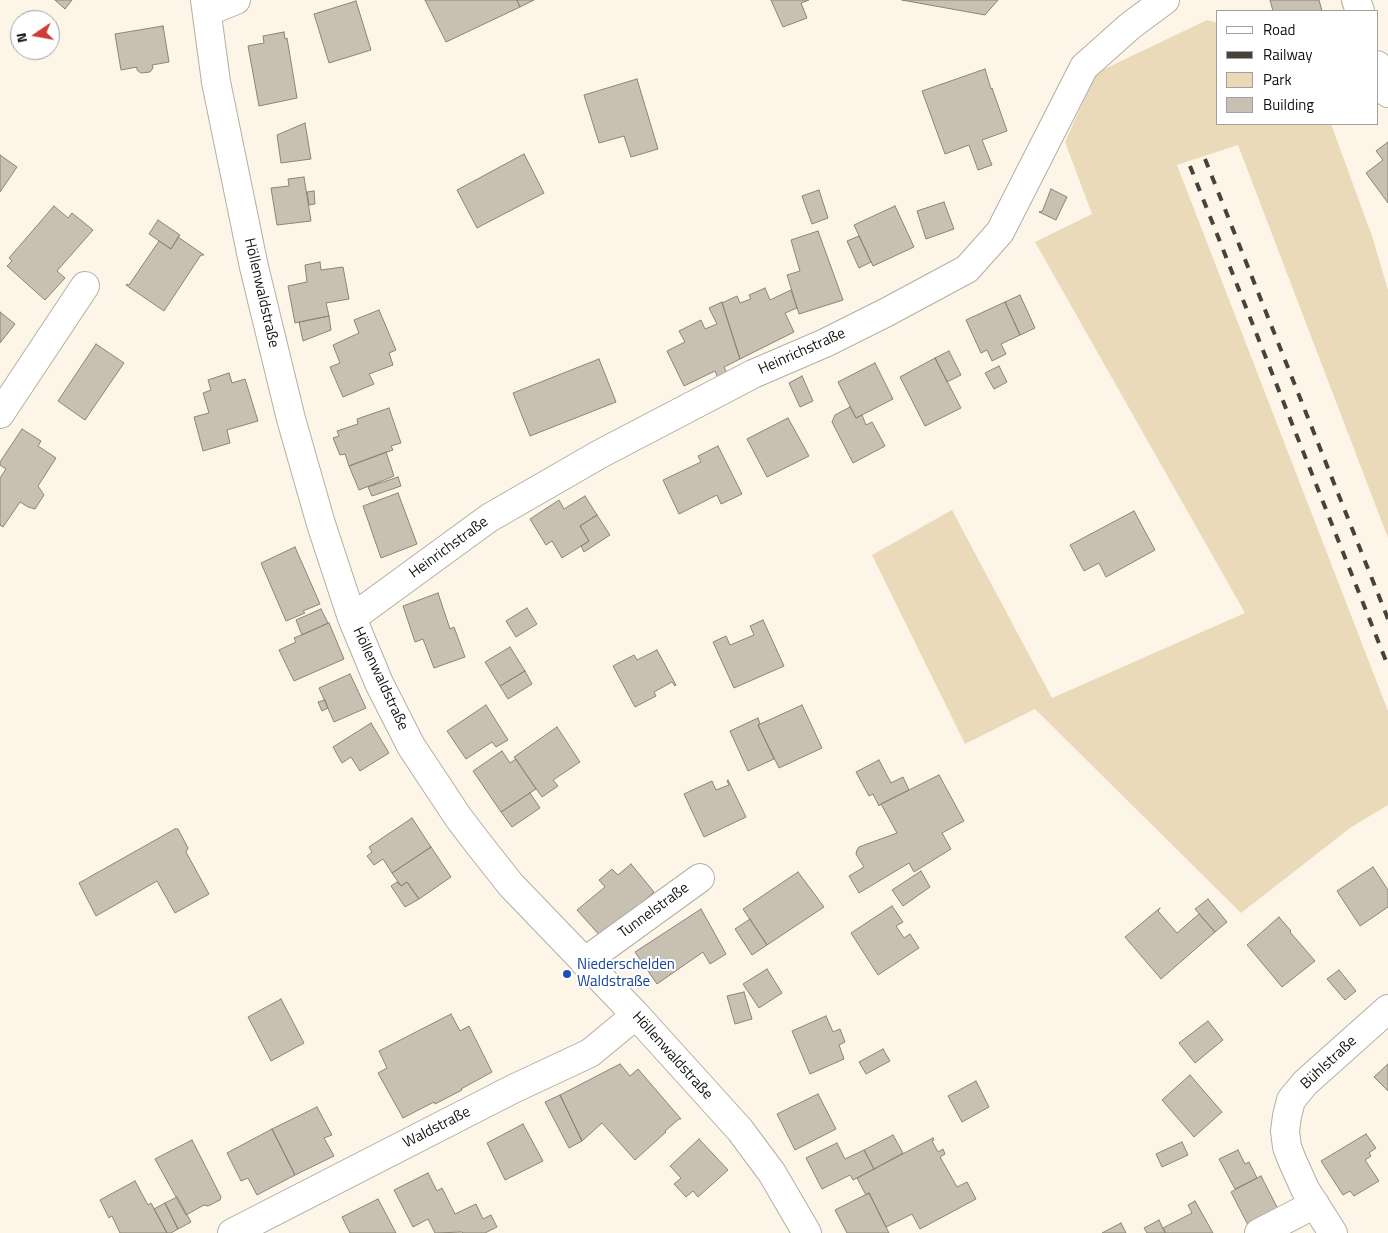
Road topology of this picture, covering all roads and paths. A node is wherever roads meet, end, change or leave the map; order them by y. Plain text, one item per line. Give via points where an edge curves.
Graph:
1 (236, 0) edge
2 (1165, 0) edge
3 (206, 6) edge
4 (1378, 68) edge
5 (1388, 93) edge
6 (85, 286) dead end
7 (0, 414) edge
8 (352, 618) junction
9 (700, 878) dead end
10 (584, 962) junction
11 (1388, 1009) edge
12 (636, 1016) junction
13 (1315, 1204) junction
14 (232, 1233) edge
15 (807, 1233) edge
16 (1259, 1233) edge
17 (1333, 1233) edge

1 - 3 street
2 - 8 street, Heinrichstraße via 1084,67 1000,232 967,269 825,343 753,374 600,454 489,518
3 - 8 street, Höllenwaldstraße via 216,82 256,277 294,429
4 - 5 street
6 - 7 street
8 - 10 street, Höllenwaldstraße via 379,683 411,746 458,817 511,884
9 - 10 street, Tunnelstraße
10 - 12 street, Höllenwaldstraße
11 - 13 street, Bühlstraße via 1305,1083 1292,1100 1285,1131 1287,1147
12 - 14 street, Waldstraße via 590,1053
12 - 15 street, Höllenwaldstraße via 740,1130 772,1173
13 - 16 street
13 - 17 street, Bühlstraße

